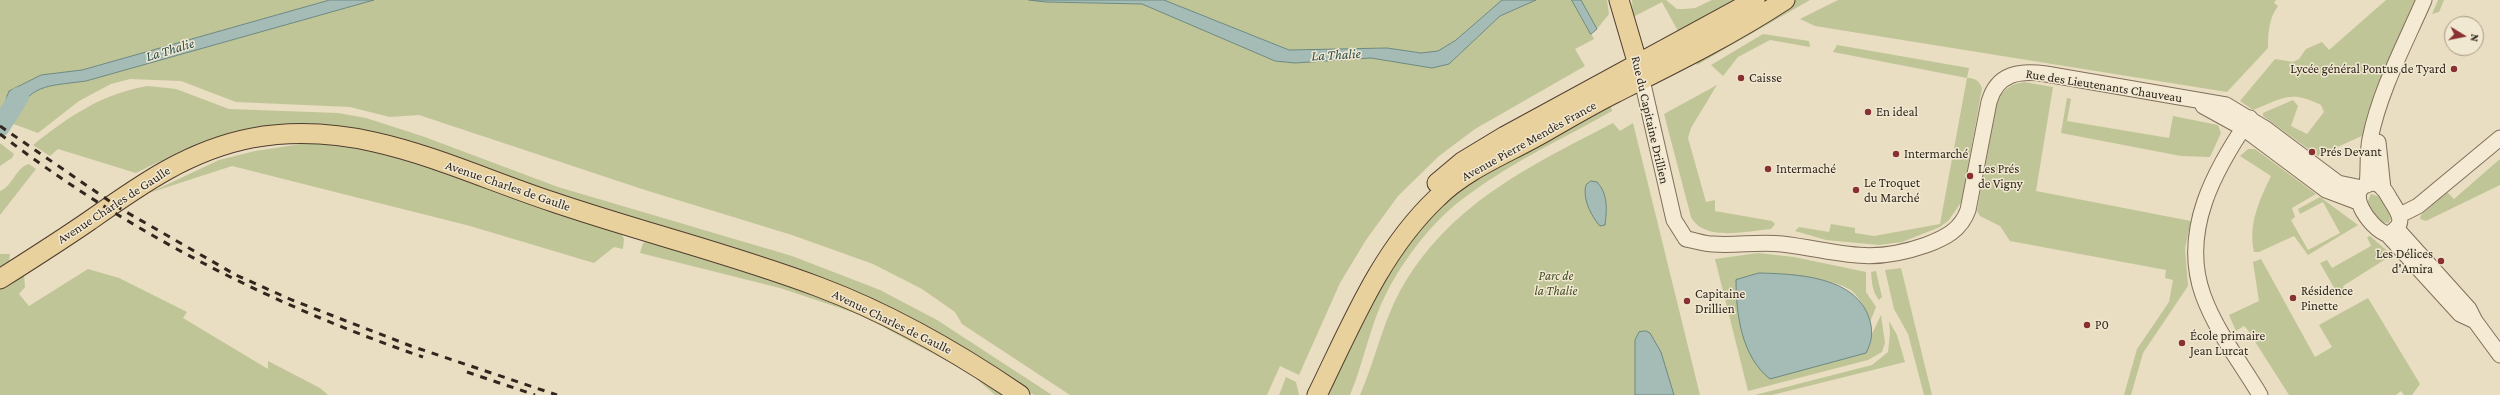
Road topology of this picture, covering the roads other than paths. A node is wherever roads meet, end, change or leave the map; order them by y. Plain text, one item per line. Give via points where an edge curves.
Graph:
1 (1619, 0) edge
2 (1755, 0) edge
3 (1785, 0) edge
4 (2424, 0) edge
5 (1640, 72) junction
6 (2376, 115) junction
7 (2246, 123) junction
8 (2500, 138) edge
9 (2383, 189) junction
10 (2362, 192) junction
11 (2395, 226) junction
12 (1686, 238) joint
13 (0, 279) edge
14 (2500, 354) edge
15 (1020, 395) edge
16 (1309, 395) edge
17 (1317, 395) edge
18 (2260, 395) edge

1 - 5 main road, Rue du Capitaine Drillien
2 - 5 main road, Avenue Pierre Mendès France
3 - 5 main road, Avenue Pierre Mendès France via 1746,26
4 - 6 street via 2385,88
5 - 12 street, Rue du Capitaine Drillien via 1674,220
5 - 16 main road, Avenue Pierre Mendès France via 1486,147 1462,162 1434,185 1393,233 1372,264
5 - 17 main road, Avenue Pierre Mendès France via 1488,162 1437,198 1388,254
6 - 9 street
6 - 10 street via 2369,141
7 - 10 street, Rue des Lieutenants Chauveau via 2338,183
7 - 12 street, Rue des Lieutenants Chauveau via 2222,103 2030,72 2014,73 2000,81 1991,95 1970,202 1964,220 1951,234 1938,241 1876,257 1839,255 1783,244 1712,244
7 - 18 street via 2211,183 2199,222 2197,259 2199,280 2209,309
8 - 11 street
9 - 10 street, Rue des Lieutenants Chauveau via 2375,183
9 - 11 street
10 - 11 street via 2379,232
11 - 14 street via 2469,309
13 - 15 main road, Avenue Charles de Gaulle via 141,184 194,155 229,143 270,135 334,134 373,140 412,152 552,202 819,287 892,318 958,354

